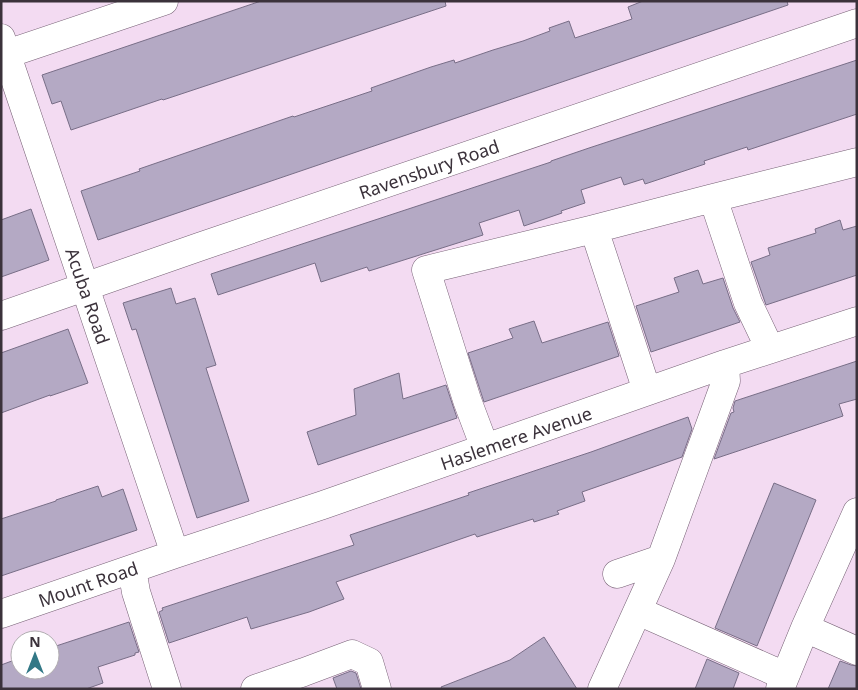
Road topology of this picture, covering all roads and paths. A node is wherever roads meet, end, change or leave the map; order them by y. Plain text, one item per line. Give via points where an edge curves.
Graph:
1 (164, 1) edge
2 (857, 24) edge
3 (3, 50) edge
4 (857, 162) edge
5 (713, 198) junction
6 (594, 229) junction
7 (84, 286) junction
8 (1, 316) edge
9 (857, 321) edge
10 (770, 349) junction
11 (725, 364) junction
12 (648, 391) junction
13 (486, 448) junction
14 (856, 516) edge
15 (175, 554) junction
16 (661, 559) junction
17 (132, 569) junction
18 (617, 574) dead end
19 (638, 611) junction
20 (1, 614) edge
21 (804, 628) junction
22 (857, 651) edge
23 (782, 682) edge
24 (167, 689) edge
25 (255, 689) edge
26 (377, 689) edge
27 (602, 689) edge

1 - 3 street
2 - 7 street, Ravensbury Road
3 - 7 street, Acuba Road
4 - 5 street
5 - 6 street
5 - 10 street via 748,303
6 - 12 street
6 - 13 street via 416,272
7 - 8 street, Ravensbury Road
7 - 15 street, Acuba Road
9 - 10 street, Haslemere Avenue
10 - 11 street, Haslemere Avenue
11 - 12 street, Haslemere Avenue
11 - 16 street via 726,381
12 - 13 street, Haslemere Avenue
13 - 15 street, Haslemere Avenue
14 - 21 street
15 - 17 street, Mount Road
16 - 18 street
16 - 19 street
17 - 20 street, Mount Road
17 - 24 street via 136,592
19 - 23 street
19 - 27 street
21 - 22 street
21 - 23 street
25 - 26 street via 352,654 369,662

